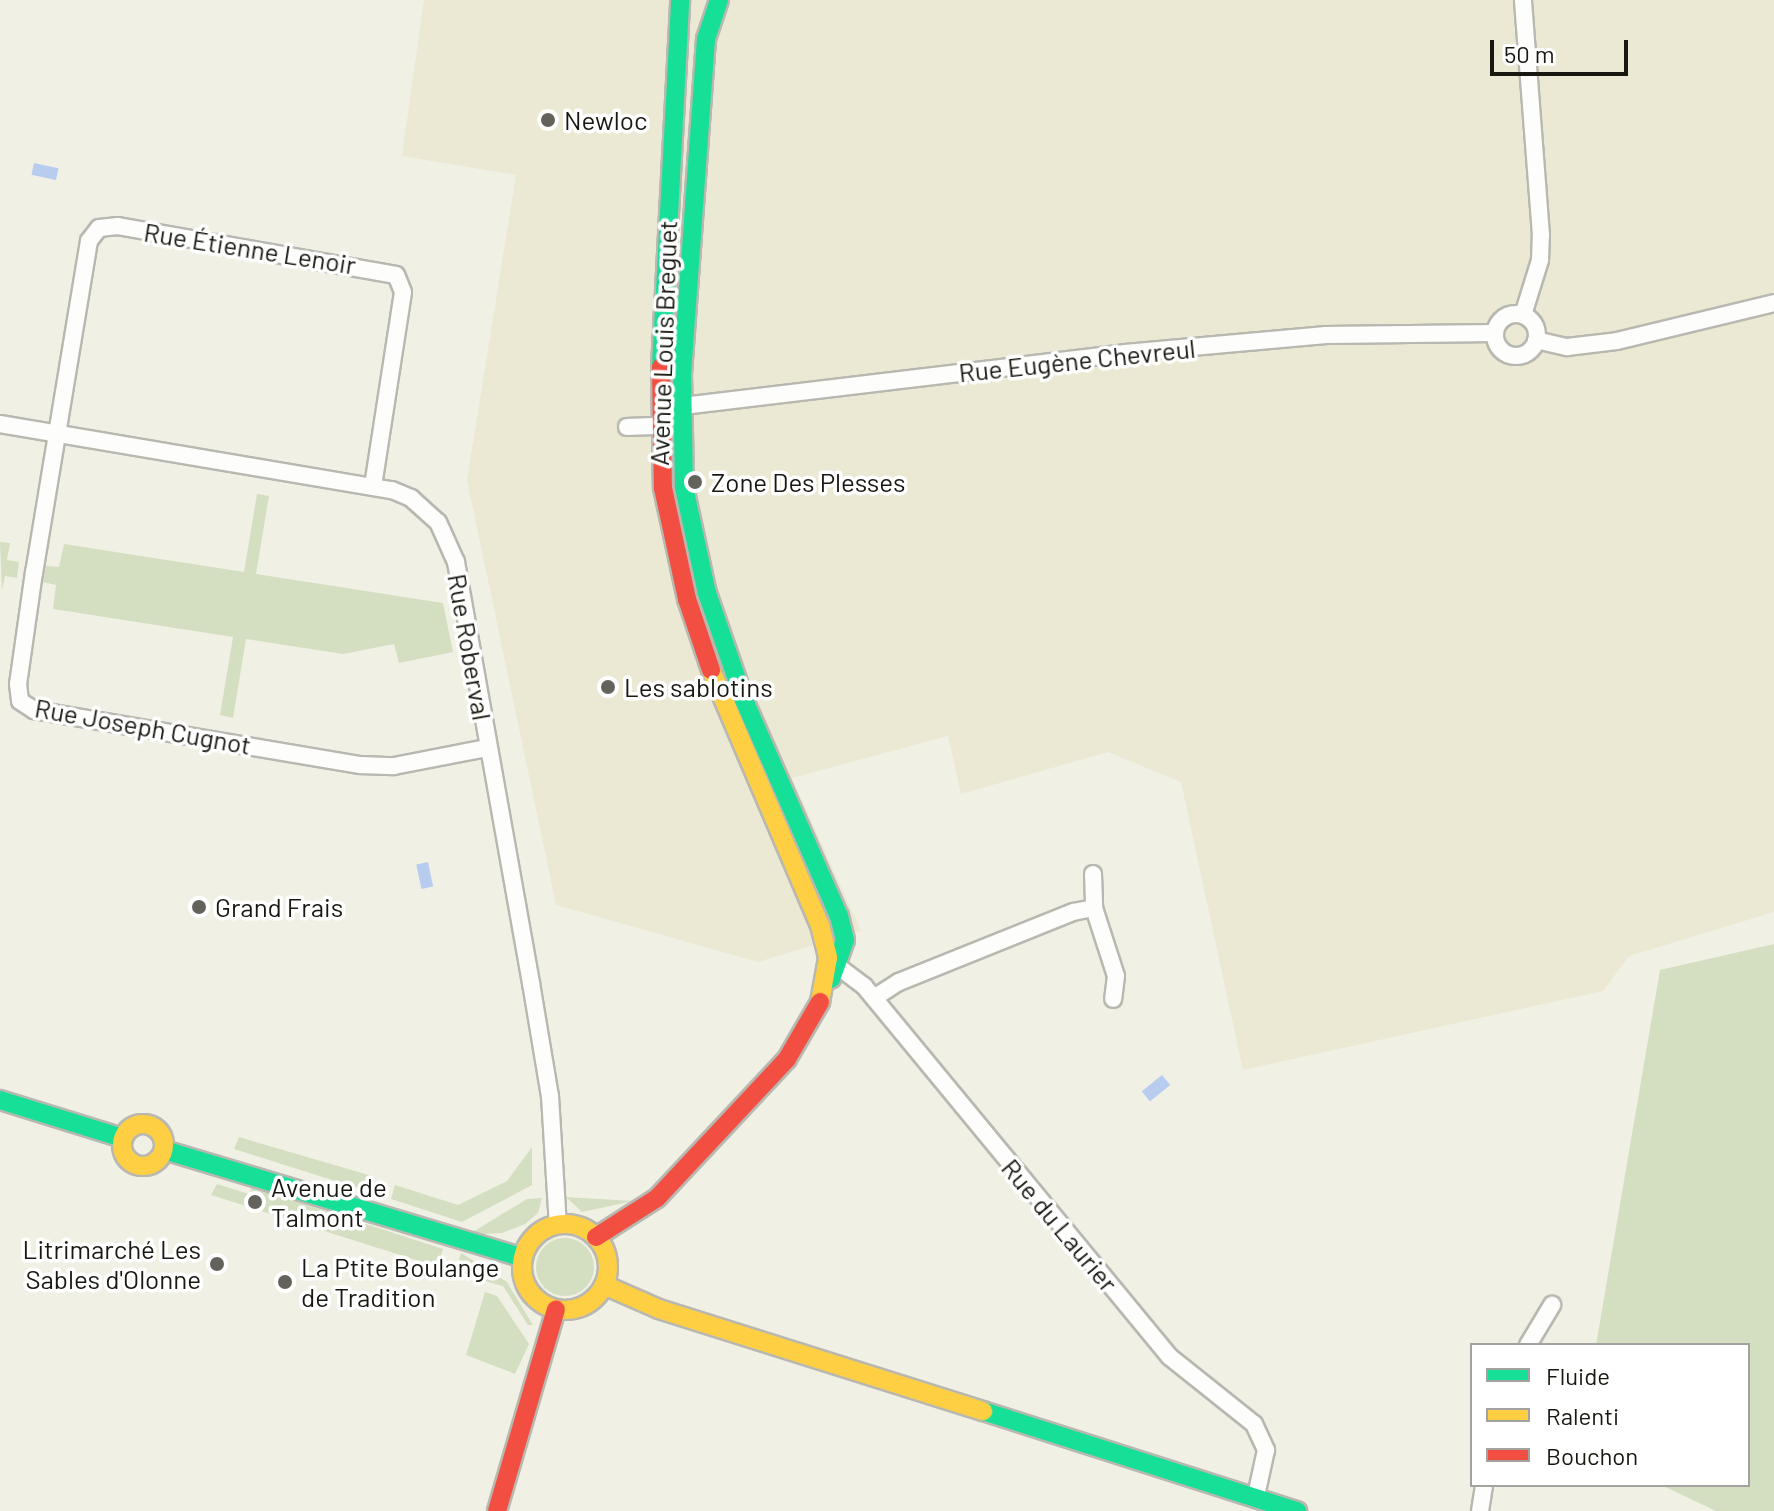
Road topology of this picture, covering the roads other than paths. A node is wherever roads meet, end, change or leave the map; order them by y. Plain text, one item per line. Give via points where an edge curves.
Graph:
1 (680, 0) edge
2 (688, 0) edge
3 (716, 0) edge
4 (1523, 0) edge
5 (1774, 303) edge
6 (1523, 315) junction
7 (1495, 333) junction
8 (1536, 340) junction
9 (681, 407) junction
10 (660, 417) junction
11 (0, 424) edge
12 (627, 427) dead end
13 (58, 434) junction
14 (373, 486) junction
15 (487, 748) junction
16 (1093, 874) dead end
17 (1094, 908) junction
18 (834, 961) junction
19 (874, 998) junction
20 (1113, 999) dead end
21 (0, 1100) edge
22 (123, 1138) junction
23 (164, 1150) junction
24 (558, 1225) junction
25 (596, 1237) junction
26 (523, 1258) junction
27 (604, 1285) junction
28 (1552, 1305) dead end
29 (556, 1309) junction
30 (1529, 1343) edge
31 (1484, 1487) edge
32 (1256, 1496) junction
33 (497, 1511) edge
34 (1297, 1511) edge
35 (1480, 1511) edge

1 - 10 street, Avenue Louis Breguet
2 - 3 street
3 - 9 street, Avenue Louis Breguet via 706,39
4 - 6 street via 1541,235 1540,260
5 - 8 street via 1595,345
6 - 7 street via 1504,317
6 - 8 street via 1536,328
7 - 8 street via 1497,345 1512,355 1527,353
7 - 9 street, Rue Eugène Chevreul via 1326,335 1140,351
9 - 10 street, Rue Eugène Chevreul
9 - 18 street, Avenue Louis Breguet via 684,487 707,593 744,700 839,916 845,940
10 - 12 street, Rue Eugène Chevreul
10 - 18 street, Avenue Louis Breguet via 663,488 687,599 724,708
11 - 13 street, Rue Roberval
13 - 14 street, Rue Roberval
13 - 14 street, Rue Étienne Lenoir via 89,241 99,228 118,226 387,270 402,285
13 - 15 street, Rue Joseph Cugnot via 18,684 26,707 360,765 394,766
14 - 15 street, Rue Roberval via 411,498 449,538
15 - 24 street, Rue Roberval via 550,1096
16 - 17 street
17 - 19 street via 899,982
17 - 20 street via 1116,976
18 - 19 street, Rue du Laurier
18 - 25 street, Avenue Louis Breguet via 824,992 787,1059 657,1198
19 - 32 street, Rue du Laurier via 1170,1357 1254,1424 1266,1450
21 - 22 street
22 - 23 street via 138,1124 152,1125 161,1133
22 - 23 street via 123,1154 137,1166 155,1163
23 - 26 street
24 - 25 street via 582,1228
24 - 26 street via 539,1233
25 - 27 street via 606,1255
26 - 29 street via 523,1277 532,1294
27 - 29 street via 584,1305
27 - 32 street via 659,1309
28 - 30 street
29 - 33 street
31 - 35 street
32 - 34 street

